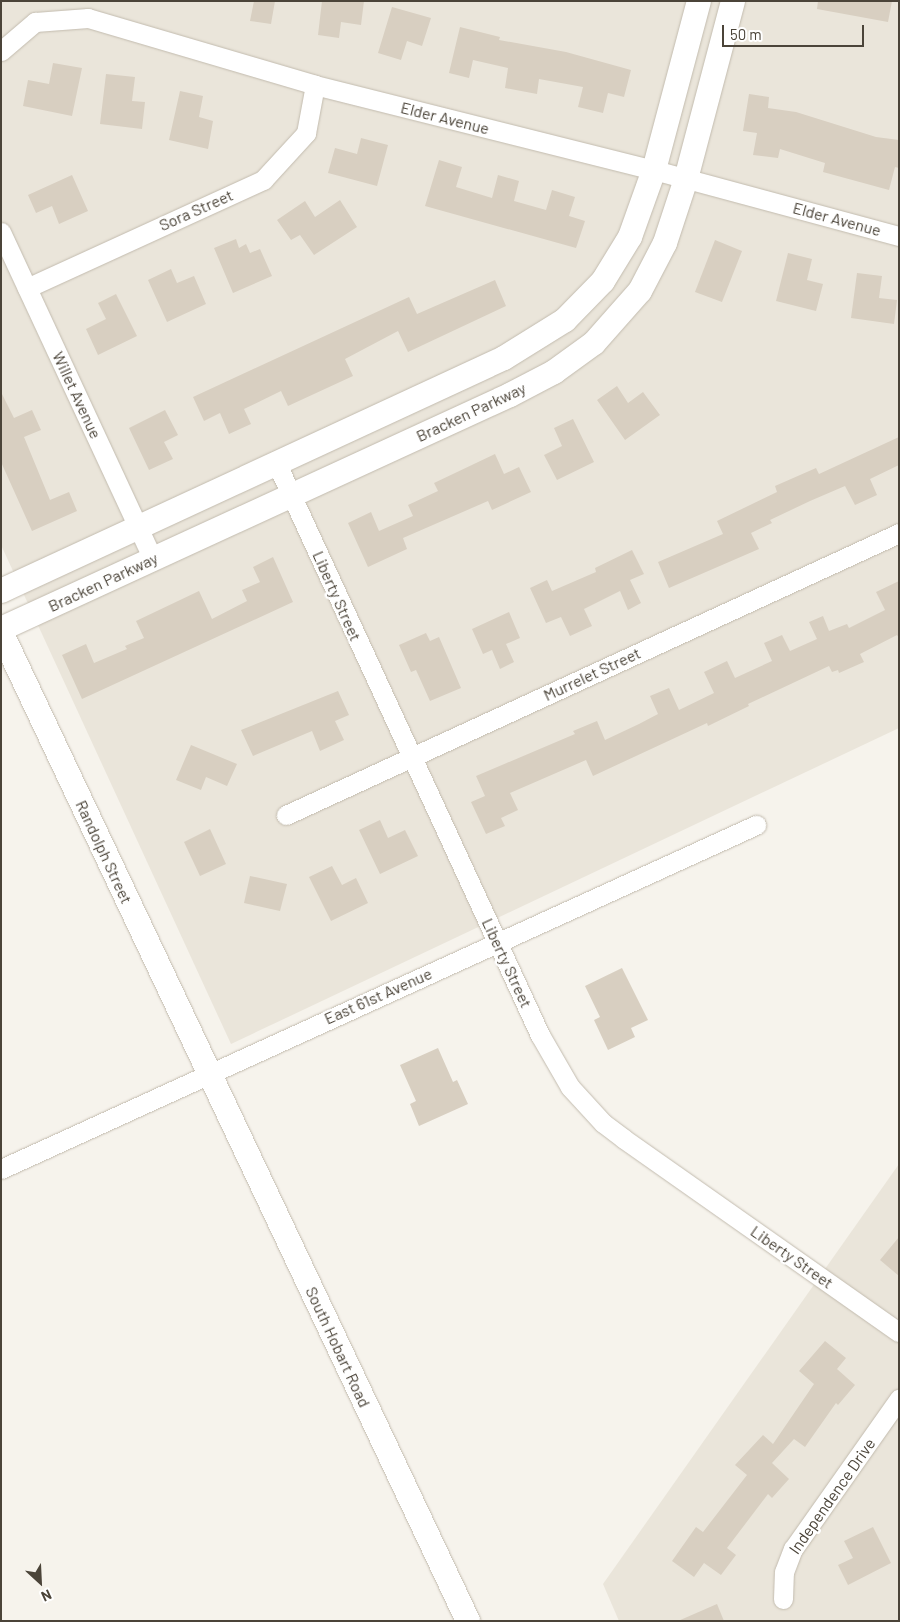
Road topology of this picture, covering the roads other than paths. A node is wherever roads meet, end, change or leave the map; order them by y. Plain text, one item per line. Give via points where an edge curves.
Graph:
1 (698, 1) edge
2 (733, 1) edge
3 (1, 51) edge
4 (315, 85) junction
5 (654, 170) junction
6 (686, 179) junction
7 (1, 232) edge
8 (899, 236) edge
9 (27, 288) junction
10 (277, 464) junction
11 (292, 495) junction
12 (139, 528) junction
13 (899, 533) edge
14 (153, 559) junction
15 (1, 591) edge
16 (1, 630) edge
17 (411, 757) junction
18 (286, 815) dead end
19 (756, 825) dead end
20 (498, 943) junction
21 (208, 1073) junction
22 (1, 1169) edge
23 (899, 1332) edge
24 (899, 1399) edge
25 (783, 1599) dead end
26 (468, 1621) edge

1 - 5 street, Bracken Parkway
2 - 6 street, Bracken Parkway
3 - 4 street, Elder Avenue via 35,22 88,18
4 - 5 street, Elder Avenue
4 - 9 street, Sora Street via 306,133 263,180
5 - 6 street, Elder Avenue
5 - 10 street, Bracken Parkway via 639,215 619,259 565,320 504,358
6 - 8 street, Elder Avenue
6 - 11 street, Bracken Parkway via 673,225 650,275 629,306 594,344 533,384
7 - 9 street, Willet Avenue
9 - 12 street, Willet Avenue
10 - 11 street, Liberty Street
10 - 12 street, Bracken Parkway
11 - 14 street, Bracken Parkway
11 - 17 street, Liberty Street
12 - 14 street, Willet Avenue
12 - 15 street, Bracken Parkway
13 - 17 street, Murrelet Street
14 - 16 street, Bracken Parkway
16 - 21 street, Randolph Street
17 - 18 street, Murrelet Street
17 - 20 street, Liberty Street
19 - 20 street, East 61st Avenue
20 - 21 street, East 61st Avenue
20 - 23 street, Liberty Street via 555,1063 570,1087 603,1123
21 - 22 street, East 61st Avenue
21 - 26 street, South Hobart Road
24 - 25 street, Independence Drive via 793,1549 784,1572

